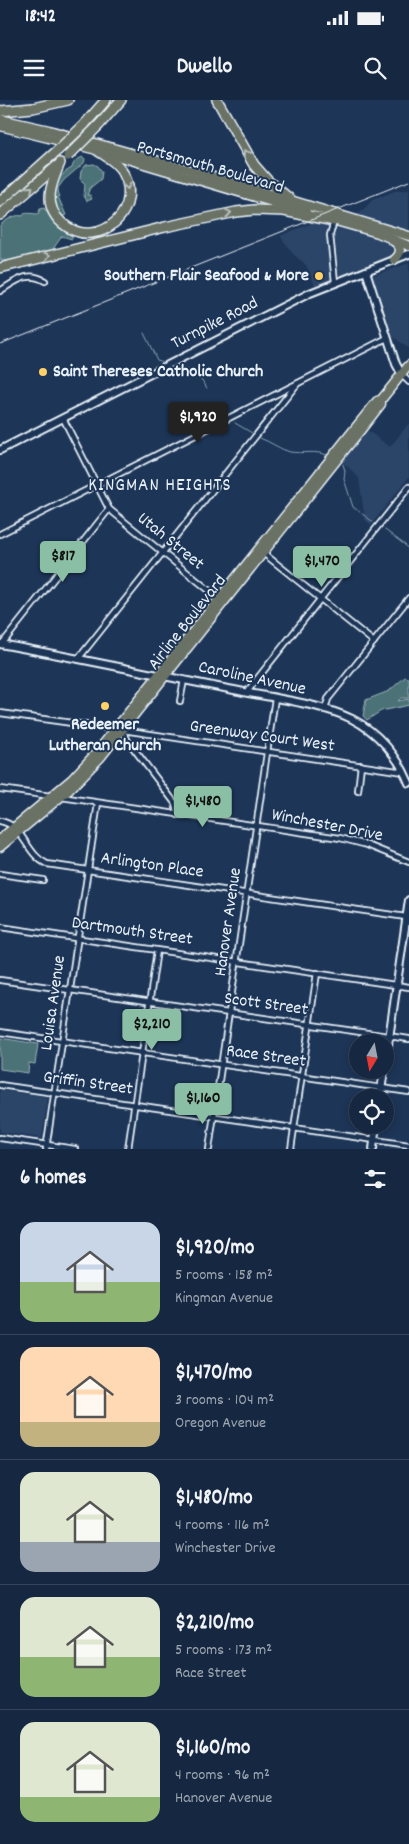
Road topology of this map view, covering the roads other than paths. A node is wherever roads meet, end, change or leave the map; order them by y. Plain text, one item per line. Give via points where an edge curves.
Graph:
1 (68, 100) edge
2 (106, 100) edge
3 (121, 100) edge
4 (217, 100) edge
5 (0, 111) edge
6 (0, 118) edge
7 (0, 126) edge
8 (97, 150) junction
9 (60, 163) junction
10 (291, 200) junction
11 (0, 202) edge
12 (0, 214) edge
13 (334, 221) junction
14 (378, 233) junction
15 (409, 236) edge
16 (387, 237) junction
17 (409, 241) edge
18 (409, 246) edge
19 (409, 254) edge
20 (409, 259) edge
21 (394, 260) junction
22 (0, 268) edge
23 (366, 271) junction
24 (45, 280) dead end
25 (335, 282) junction
26 (0, 290) edge
27 (387, 338) junction
28 (409, 365) edge
29 (402, 375) junction
30 (409, 382) edge
31 (298, 383) junction
32 (63, 418) junction
33 (0, 450) edge
34 (97, 484) junction
35 (409, 487) edge
36 (109, 510) junction
37 (0, 534) edge
38 (261, 551) junction
39 (162, 554) junction
40 (320, 598) junction
41 (221, 600) junction
42 (408, 602) edge
43 (374, 642) junction
44 (1, 644) edge
45 (78, 659) junction
46 (162, 676) junction
47 (184, 680) junction
48 (246, 693) junction
49 (276, 698) junction
50 (180, 701) dead end
51 (325, 710) junction
52 (0, 712) edge
53 (119, 730) junction
54 (268, 752) junction
55 (361, 765) junction
56 (404, 772) junction
57 (409, 783) edge
58 (0, 788) edge
59 (358, 792) dead end
60 (56, 797) junction
61 (98, 803) junction
62 (178, 814) junction
63 (0, 821) edge
64 (257, 826) junction
65 (16, 830) junction
66 (0, 840) edge
67 (0, 847) edge
68 (409, 862) edge
69 (87, 870) junction
70 (0, 874) edge
71 (43, 880) dead end
72 (247, 894) junction
73 (409, 900) edge
74 (406, 918) junction
75 (0, 926) edge
76 (77, 938) junction
77 (158, 950) junction
78 (237, 962) junction
79 (317, 973) junction
80 (0, 980) edge
81 (397, 985) junction
82 (409, 987) edge
83 (70, 990) junction
84 (150, 1002) junction
85 (230, 1013) junction
86 (309, 1025) junction
87 (0, 1032) edge
88 (375, 1034) edge
89 (390, 1034) edge
90 (394, 1037) edge
91 (409, 1039) edge
92 (62, 1041) junction
93 (142, 1053) junction
94 (222, 1065) junction
95 (302, 1076) junction
96 (383, 1079) edge
97 (0, 1085) edge
98 (382, 1088) junction
99 (409, 1092) edge
100 (54, 1093) junction
101 (135, 1105) junction
102 (214, 1116) junction
103 (294, 1128) junction
104 (375, 1134) edge
105 (0, 1138) edge
106 (374, 1140) junction
107 (409, 1146) edge
108 (46, 1147) edge
109 (75, 1149) edge
110 (128, 1149) edge
111 (209, 1149) edge
112 (292, 1149) edge
113 (373, 1149) edge

1 - 5 highway
2 - 11 highway, bridge via 84,125
3 - 9 highway, bridge
10 -> 4 highway via 254,165
6 - 10 main road, Portsmouth Boulevard
7 - 8 main road, Portsmouth Boulevard
8 -> 9 highway via 119,167 126,179 128,193 124,212 104,230 75,231 55,215 50,204 50,190
8 - 13 main road, Portsmouth Boulevard
12 -> 9 highway
10 - 15 main road, Portsmouth Boulevard
13 - 14 main road, Portsmouth Boulevard
22 -> 13 highway via 236,212 284,211
13 - 25 street via 330,235
14 - 16 main road, Portsmouth Boulevard
14 - 17 main road
16 - 18 main road, Portsmouth Boulevard
16 - 21 main road via 400,249
19 - 21 street, Turnpike Road
20 - 23 street, Turnpike Road via 379,270
21 - 23 street, Turnpike Road
23 - 25 street, Turnpike Road
23 - 27 street
24 - 26 street via 22,277
25 - 32 street, Turnpike Road
27 - 29 street
27 - 31 street
28 - 29 main road, Airline Boulevard
29 - 30 street
29 - 38 main road, Airline Boulevard
31 - 34 street
31 - 39 street
32 - 33 street, Turnpike Road
32 - 34 street, Utah Street
34 - 36 street, Utah Street
34 - 37 street
35 - 40 street
36 - 39 street, Utah Street
36 - 44 street
38 - 40 street
38 - 41 main road, Airline Boulevard
39 - 41 street, Utah Street
39 - 45 street
40 - 43 street
40 - 48 street
41 - 46 main road, Airline Boulevard
42 - 43 street
43 - 51 street via 328,699
44 - 45 street, Caroline Avenue
45 - 46 street, Caroline Avenue
46 - 47 street, Caroline Avenue
46 - 53 main road, Airline Boulevard
47 - 48 street, Caroline Avenue
47 - 50 street
48 - 49 street, Caroline Avenue
49 - 51 street, Caroline Avenue
49 - 54 street, Hanover Avenue
51 - 56 street, Caroline Avenue via 368,729 390,750
52 - 53 street, Greenway Court West
53 - 54 street, Greenway Court West
53 - 60 main road, Airline Boulevard via 92,766
53 - 62 street via 174,803
54 - 55 street, Greenway Court West
54 - 64 street, Hanover Avenue
55 - 56 street, Greenway Court West
55 - 59 street
56 - 57 street, Caroline Avenue
58 - 60 street, Winchester Drive
60 - 61 street, Winchester Drive
60 - 65 main road, Airline Boulevard
61 - 62 street, Winchester Drive
61 - 69 street, Louisa Avenue
62 - 64 street, Winchester Drive
63 - 65 street, Arlington Place
64 - 68 street, Winchester Drive via 354,841
64 - 72 street, Hanover Avenue
65 - 66 main road, Airline Boulevard
65 - 67 main road, Airline Boulevard
65 - 69 street, Arlington Place via 42,862
69 - 72 street, Arlington Place
69 - 76 street, Louisa Avenue
70 - 71 street
72 - 74 street, Arlington Place
72 - 78 street, Hanover Avenue
73 - 74 street
74 - 81 street
75 - 76 street, Dartmouth Street
76 - 77 street, Dartmouth Street
76 - 83 street, Louisa Avenue
77 - 78 street, Dartmouth Street
77 - 84 street
78 - 79 street, Dartmouth Street
78 - 85 street, Hanover Avenue
79 - 81 street, Dartmouth Street
79 - 86 street
80 - 83 street, Scott Street
81 - 82 street, Dartmouth Street
81 - 89 street
83 - 84 street, Scott Street
83 - 92 street, Louisa Avenue
84 - 85 street, Scott Street
84 - 93 street
85 - 86 street, Scott Street
85 - 94 street, Hanover Avenue
86 - 88 street, Scott Street
86 - 95 street
87 - 92 street, Race Street
90 - 91 street, Scott Street
92 - 93 street, Race Street
92 - 100 street, Louisa Avenue
93 - 94 street, Race Street
93 - 101 street
94 - 95 street, Race Street
94 - 102 street, Hanover Avenue
95 - 98 street, Race Street
95 - 103 street
96 - 98 street
97 - 100 street, Griffin Street
98 - 99 street, Race Street
100 - 101 street, Griffin Street
100 - 108 street, Louisa Avenue
101 - 102 street, Griffin Street
101 - 110 street
102 - 103 street, Griffin Street
102 - 111 street, Hanover Avenue
103 - 106 street, Griffin Street
103 - 112 street
104 - 106 street
105 - 108 street
106 - 107 street, Griffin Street
106 - 113 street
108 - 109 street

